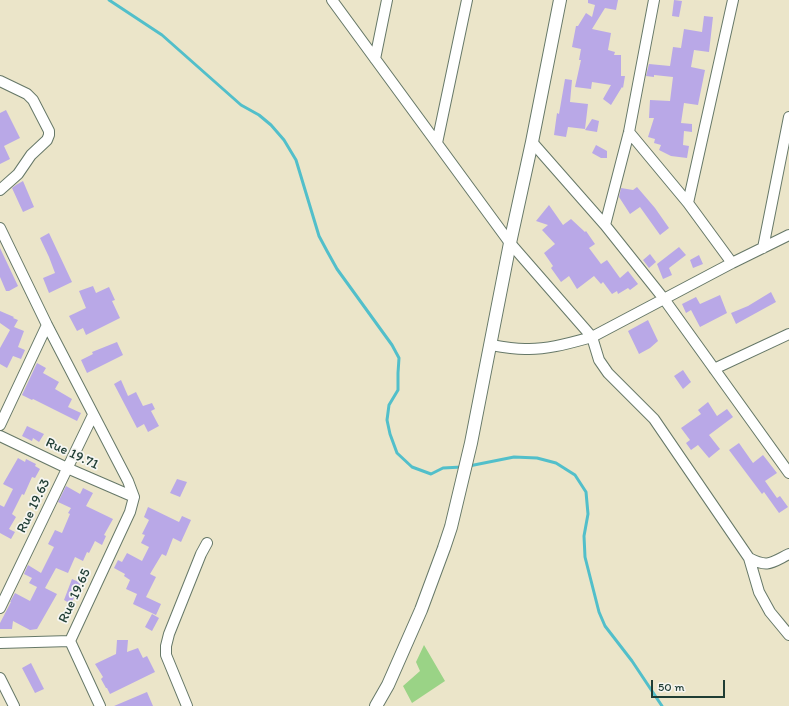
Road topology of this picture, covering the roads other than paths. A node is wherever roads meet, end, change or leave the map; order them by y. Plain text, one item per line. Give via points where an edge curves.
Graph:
1 (332, 0) edge
2 (387, 0) edge
3 (467, 0) edge
4 (560, 0) edge
5 (654, 0) edge
6 (733, 0) edge
7 (375, 59) junction
8 (0, 81) edge
9 (789, 117) edge
10 (629, 132) junction
11 (532, 142) junction
12 (437, 143) junction
13 (786, 144) edge
14 (0, 190) edge
15 (688, 203) junction
16 (604, 225) junction
17 (1, 234) edge
18 (789, 235) edge
19 (510, 243) junction
20 (763, 248) junction
21 (732, 263) junction
22 (664, 299) junction
23 (47, 326) junction
24 (592, 337) junction
25 (788, 337) edge
26 (491, 345) junction
27 (714, 369) junction
28 (93, 415) junction
29 (0, 425) edge
30 (0, 436) edge
31 (68, 468) junction
32 (789, 473) edge
33 (134, 497) junction
34 (207, 543) dead end
35 (789, 554) edge
36 (749, 558) junction
37 (0, 608) edge
38 (789, 635) edge
39 (70, 641) junction
40 (0, 642) edge
41 (0, 678) edge
42 (14, 706) edge
43 (100, 706) edge
44 (188, 706) edge
45 (376, 706) edge

1 - 7 street
2 - 7 street
3 - 12 street
4 - 11 street
5 - 10 street
6 - 15 street
7 - 12 street
8 - 14 street via 27,94 33,100 49,135 18,174
9 - 13 street
10 - 15 street
10 - 16 street
11 - 16 street
11 - 19 street
12 - 19 street
13 - 20 street
15 - 21 street
16 - 22 street
17 - 23 street
18 - 20 street
19 - 24 street
19 - 26 street
20 - 21 street
21 - 22 street
22 - 24 street
22 - 27 street
23 - 28 street
23 - 29 street
24 - 26 street via 543,348
24 - 36 street via 598,360 654,419
25 - 27 street
26 - 45 street via 471,443 444,548 424,604
27 - 32 street
28 - 31 street, Rue 19.63
28 - 33 street
30 - 31 street, Rue 19.71
31 - 33 street, Rue 19.71
31 - 37 street, Rue 19.63
33 - 39 street, Rue 19.65 via 130,512
34 - 44 street via 174,620 166,646 166,655
35 - 36 street via 768,564
36 - 38 street via 759,592 770,612
39 - 40 street
39 - 43 street, Rue 19.65
41 - 42 street

